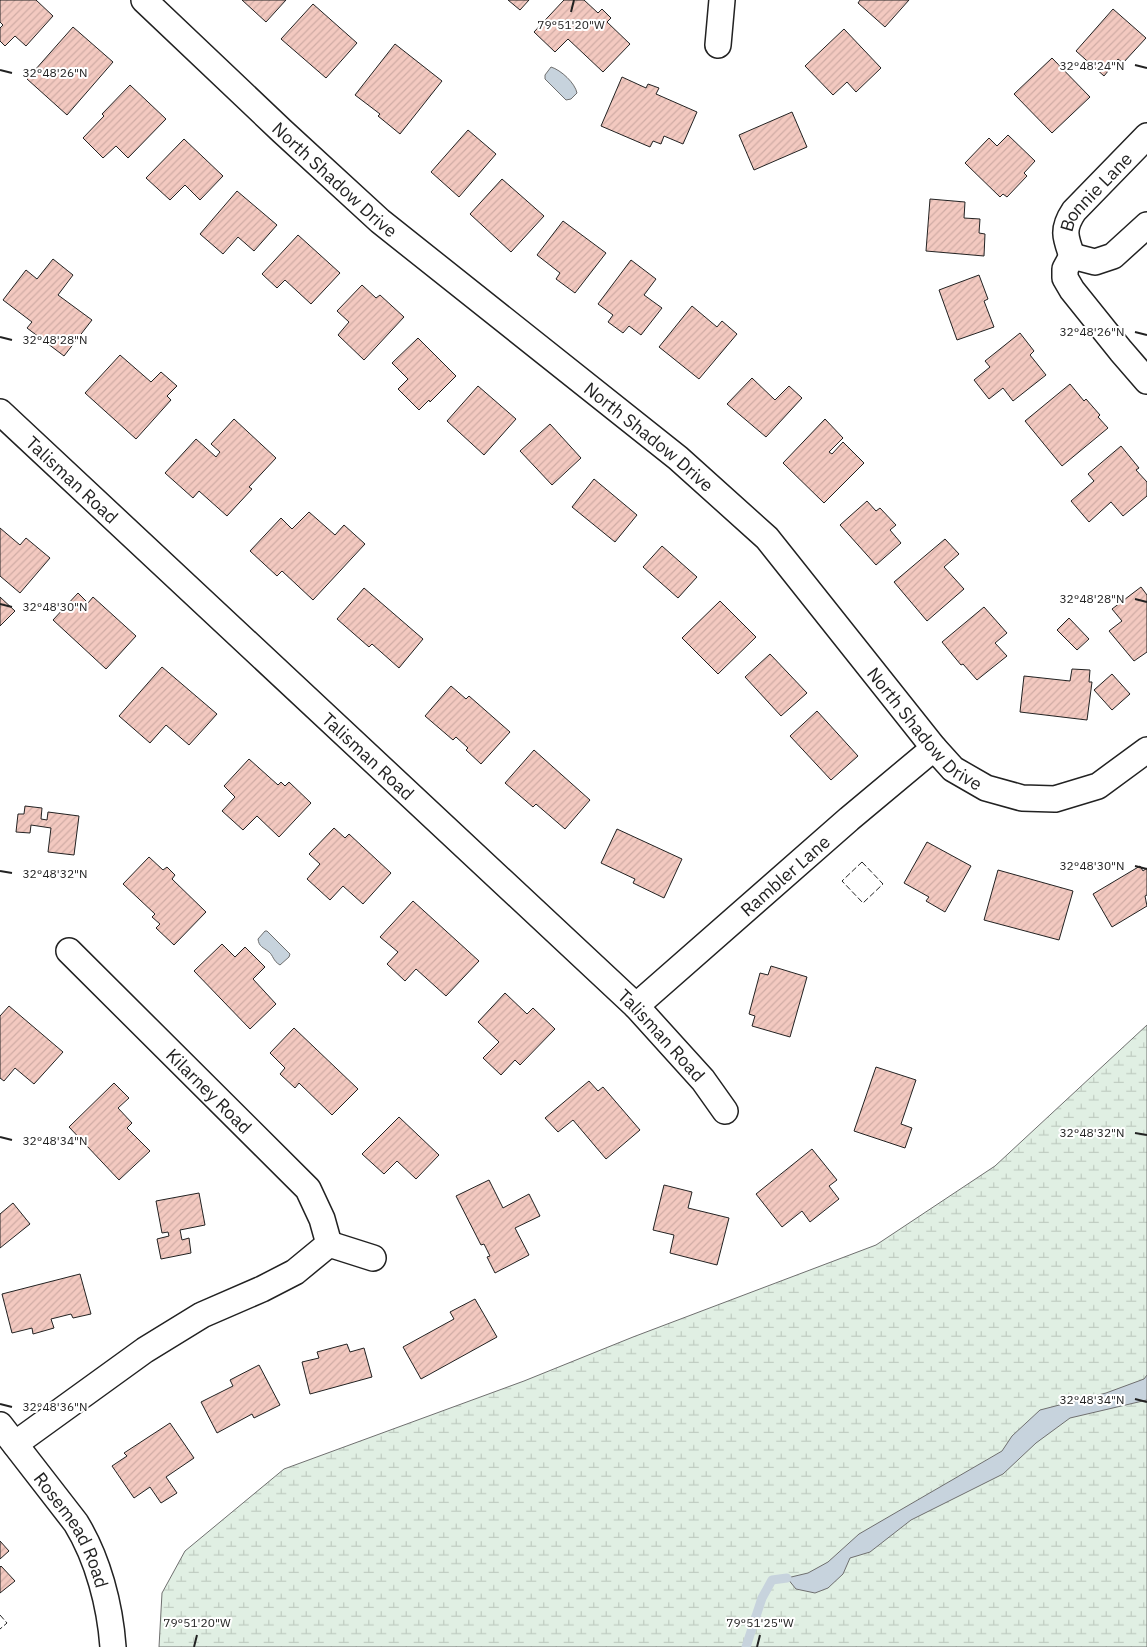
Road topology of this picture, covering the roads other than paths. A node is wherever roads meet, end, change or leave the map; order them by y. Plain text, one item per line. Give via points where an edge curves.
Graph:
1 (144, 0) edge
2 (722, 0) edge
3 (718, 46) dead end
4 (1147, 136) edge
5 (1147, 225) edge
6 (1072, 256) junction
7 (1147, 381) edge
8 (0, 412) edge
9 (934, 748) junction
10 (1147, 750) edge
11 (69, 950) dead end
12 (636, 1006) junction
13 (725, 1111) dead end
14 (328, 1244) junction
15 (373, 1258) dead end
16 (8, 1434) edge
17 (113, 1647) edge

1 - 9 street, North Shadow Drive via 380,221 678,458 766,538
2 - 3 street
4 - 6 street, Bonnie Lane via 1067,221 1065,236
5 - 6 street, Bonnie Lane via 1113,256 1095,262
6 - 7 street, Bonnie Lane via 1065,269 1065,278 1072,290
8 - 12 street, Talisman Road
9 - 10 street, North Shadow Drive via 953,769 986,788 1022,798 1055,799 1098,786
9 - 12 street, Rambler Lane
11 - 14 street, Kilarney Road via 308,1189 322,1219
12 - 13 street, Talisman Road
14 - 15 street
14 - 16 street via 295,1272 202,1315
16 - 17 street, Rosemead Road via 86,1540 104,1593

